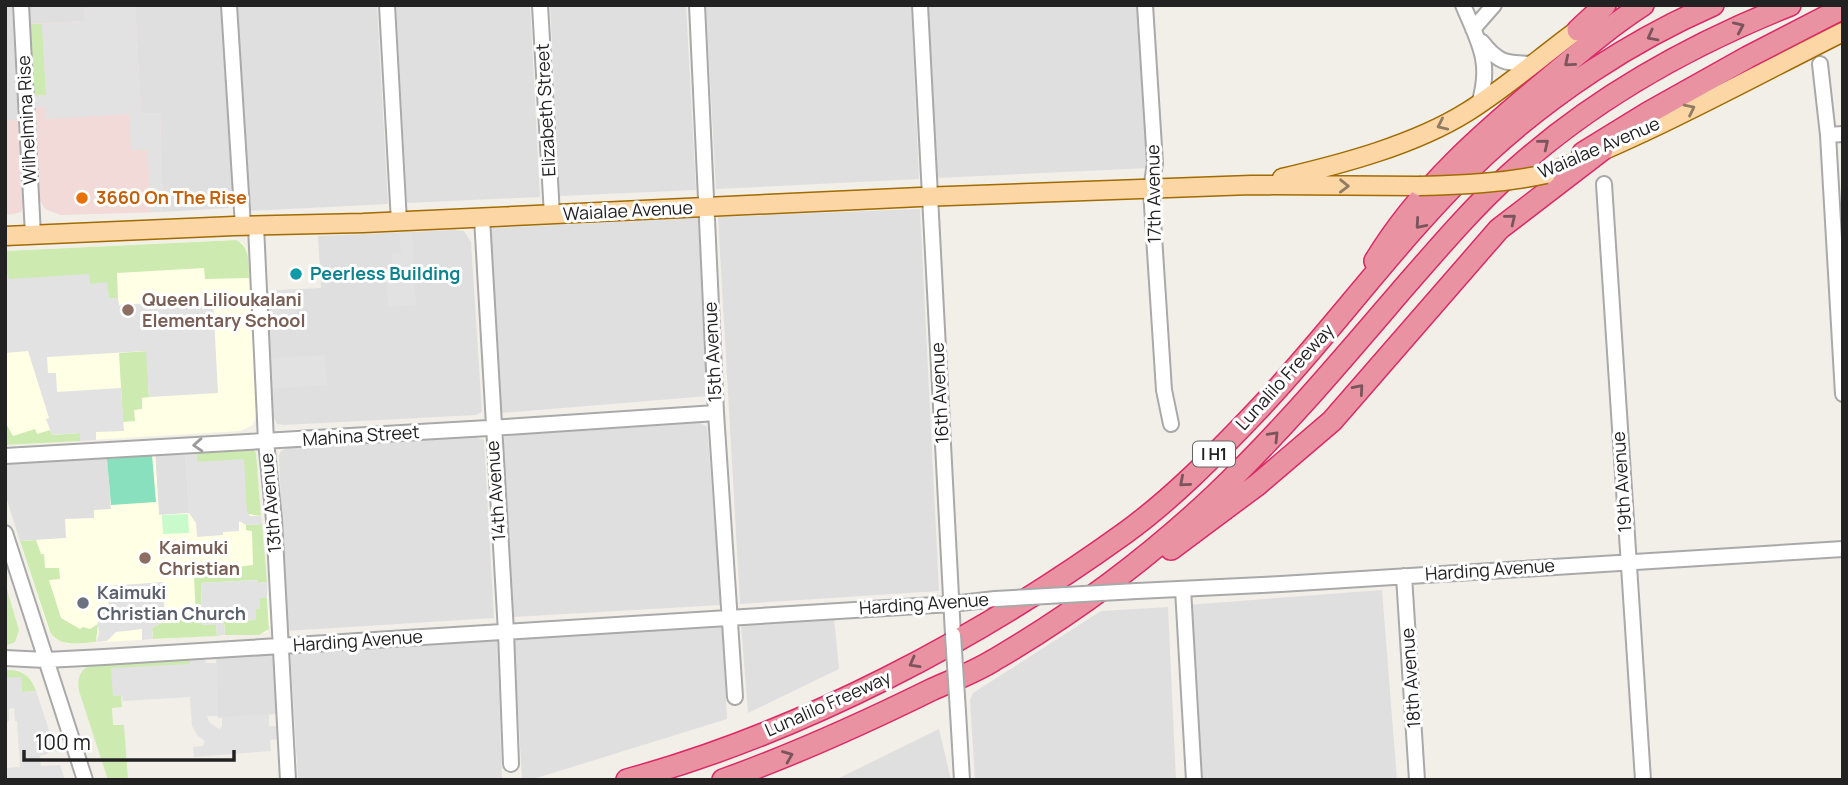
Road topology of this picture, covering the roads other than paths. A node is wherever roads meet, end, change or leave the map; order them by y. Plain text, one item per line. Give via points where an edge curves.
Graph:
1 (21, 5) edge
2 (229, 5) edge
3 (387, 5) edge
4 (540, 5) edge
5 (697, 5) edge
6 (920, 5) edge
7 (1145, 5) edge
8 (1463, 5) edge
9 (1494, 5) edge
10 (1605, 5) edge
11 (1612, 5) edge
12 (1643, 5) edge
13 (1713, 5) edge
14 (1790, 5) edge
15 (1843, 8) edge
16 (1473, 29) junction
17 (1578, 30) junction
18 (1843, 32) edge
19 (1533, 64) junction
20 (1820, 64) dead end
21 (1479, 104) junction
22 (1835, 135) edge
23 (1602, 150) junction
24 (1554, 171) junction
25 (1604, 184) dead end
26 (1251, 185) junction
27 (1151, 190) junction
28 (930, 197) junction
29 (707, 207) junction
30 (552, 215) junction
31 (482, 218) junction
32 (399, 222) junction
33 (249, 226) junction
34 (33, 234) junction
35 (5, 236) edge
36 (1343, 313) junction
37 (1843, 394) edge
38 (716, 413) junction
39 (1171, 424) dead end
40 (492, 428) junction
41 (266, 441) junction
42 (5, 456) edge
43 (5, 533) edge
44 (1843, 549) edge
45 (1628, 561) junction
46 (1404, 576) junction
47 (1183, 589) junction
48 (951, 604) junction
49 (730, 618) junction
50 (506, 632) junction
51 (281, 646) junction
52 (5, 658) edge
53 (46, 660) junction
54 (992, 662) junction
55 (734, 698) dead end
56 (511, 764) dead end
57 (85, 780) edge
58 (288, 780) edge
59 (627, 780) edge
60 (723, 780) edge
61 (962, 780) edge
62 (1194, 780) edge
63 (1418, 780) edge
64 (1643, 780) edge

1 - 34 street, Wilhelmina Rise
2 - 33 street, 13th Avenue
3 - 32 street
4 - 30 street, Elizabeth Street
5 - 29 street, 15th Avenue
6 - 28 street, 16th Avenue
7 - 27 street, 17th Avenue via 1155,163
8 - 16 street
9 - 16 street
10 - 17 highway
11 - 17 main road, Waialae Avenue
12 -> 36 highway via 1474,142 1393,230
13 -> 36 highway, Lunalilo Freeway / I H1 via 1629,48 1519,125 1455,185
54 -> 14 highway, Lunalilo Freeway / I H1 via 1113,581 1213,497 1308,400 1478,205 1539,148 1645,74
15 - 24 highway via 1659,107
16 - 19 street via 1493,57
16 - 21 street via 1486,82
17 - 19 main road, Waialae Avenue
23 -> 18 main road, Waialae Avenue
19 - 21 main road, Waialae Avenue
20 - 22 street
21 -> 26 main road, Waialae Avenue via 1404,142 1334,166
22 - 37 street
23 - 24 main road, Waialae Avenue
54 -> 23 highway via 1135,575 1257,485 1332,421 1499,229
26 -> 24 main road, Waialae Avenue, bridge via 1476,184
25 - 45 street, 19th Avenue
26 - 27 main road, Waialae Avenue
27 - 28 main road, Waialae Avenue
27 - 39 street, 17th Avenue via 1164,390
28 - 29 main road, Waialae Avenue
28 - 48 street, 16th Avenue
29 - 30 main road, Waialae Avenue
29 - 38 street, 15th Avenue
30 - 31 main road, Waialae Avenue
31 - 32 main road, Waialae Avenue
31 - 40 street, 14th Avenue
32 - 33 main road, Waialae Avenue
33 - 34 main road, Waialae Avenue
33 - 41 street, 13th Avenue
34 - 35 main road, Waialae Avenue
36 -> 59 highway, Lunalilo Freeway / I H1 via 1192,475 1127,531 1053,581 890,677 811,714 733,746
38 - 40 street, Mahina Street
38 - 49 street, 15th Avenue
40 - 41 street, Mahina Street
40 - 50 street, 14th Avenue
41 -> 42 street, Mahina Street
41 - 51 street, 13th Avenue
43 - 53 street
44 - 45 street, Harding Avenue
45 - 46 street, Harding Avenue
45 - 64 street, 19th Avenue
46 - 47 street, Harding Avenue
46 - 63 street, 18th Avenue
47 - 48 street, Harding Avenue, bridge
47 - 62 street
48 - 49 street, Harding Avenue
48 - 61 street, 16th Avenue, bridge
49 - 50 street, Harding Avenue
49 - 55 street, 15th Avenue
50 - 51 street, Harding Avenue
50 - 56 street, 14th Avenue
51 - 53 street, Harding Avenue
51 - 58 street, 13th Avenue
52 - 53 street, Harding Avenue
53 - 57 street
60 -> 54 highway, Lunalilo Freeway / I H1 via 812,746

